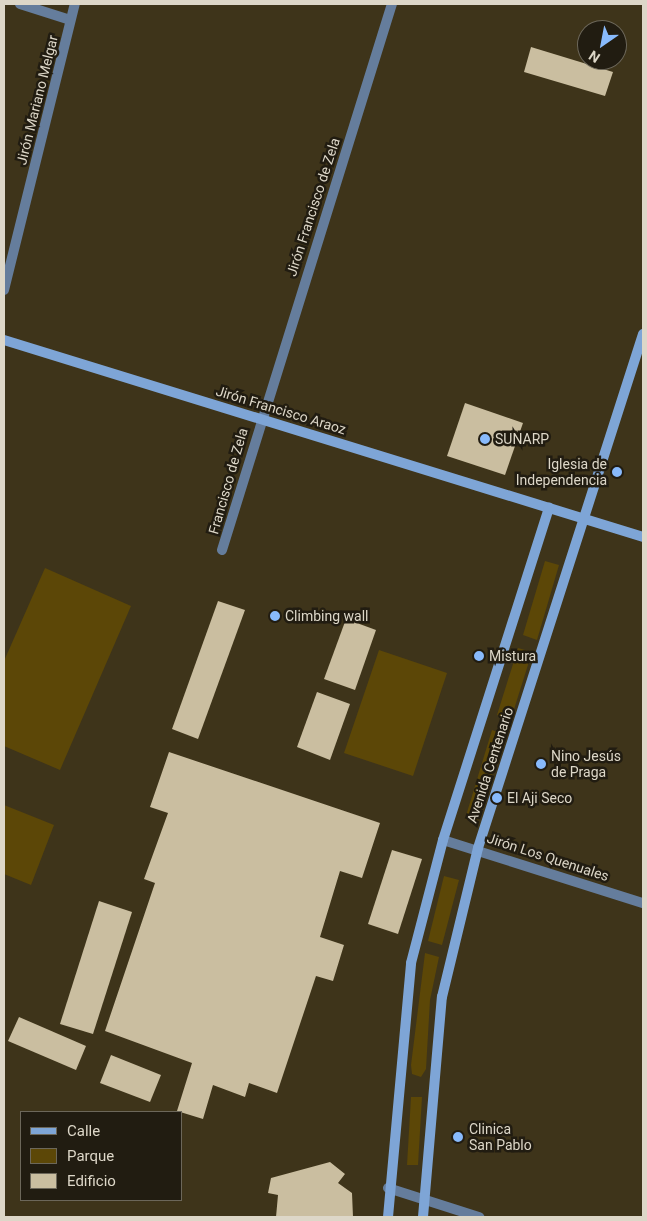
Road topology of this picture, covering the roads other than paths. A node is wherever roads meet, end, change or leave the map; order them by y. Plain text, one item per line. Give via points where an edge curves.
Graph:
1 (20, 4) edge
2 (75, 4) edge
3 (392, 4) edge
4 (70, 20) junction
5 (4, 290) edge
6 (643, 334) edge
7 (4, 340) edge
8 (260, 418) junction
9 (549, 508) junction
10 (586, 520) junction
11 (643, 537) edge
12 (222, 550) dead end
13 (443, 840) junction
14 (478, 848) junction
15 (643, 903) edge
16 (388, 1188) junction
17 (425, 1199) junction
18 (388, 1217) edge
19 (423, 1217) edge
20 (479, 1217) edge

1 - 4 street
2 - 4 street, Jirón Mariano Melgar
3 - 8 street, Jirón Francisco de Zela
4 - 5 street, Jirón Mariano Melgar
6 - 10 main road, Avenida Centenario
7 - 8 main road, Jirón Francisco Araoz
8 - 9 main road, Jirón Francisco Araoz
8 - 12 street, Francisco de Zela
9 - 10 main road, Jirón Francisco Araoz
9 - 13 main road, Avenida Centenario
10 - 11 main road, Jirón Francisco Araoz
10 - 14 main road, Avenida Centenario
13 - 14 street, Jirón Los Quenuales
13 - 16 main road, Avenida Centenario via 404,1006
14 - 15 street, Jirón Los Quenuales
14 - 17 main road, Avenida Centenario via 442,996
16 - 17 street
16 - 18 main road, Avenida Centenario
17 - 19 main road, Avenida Centenario
17 - 20 street

